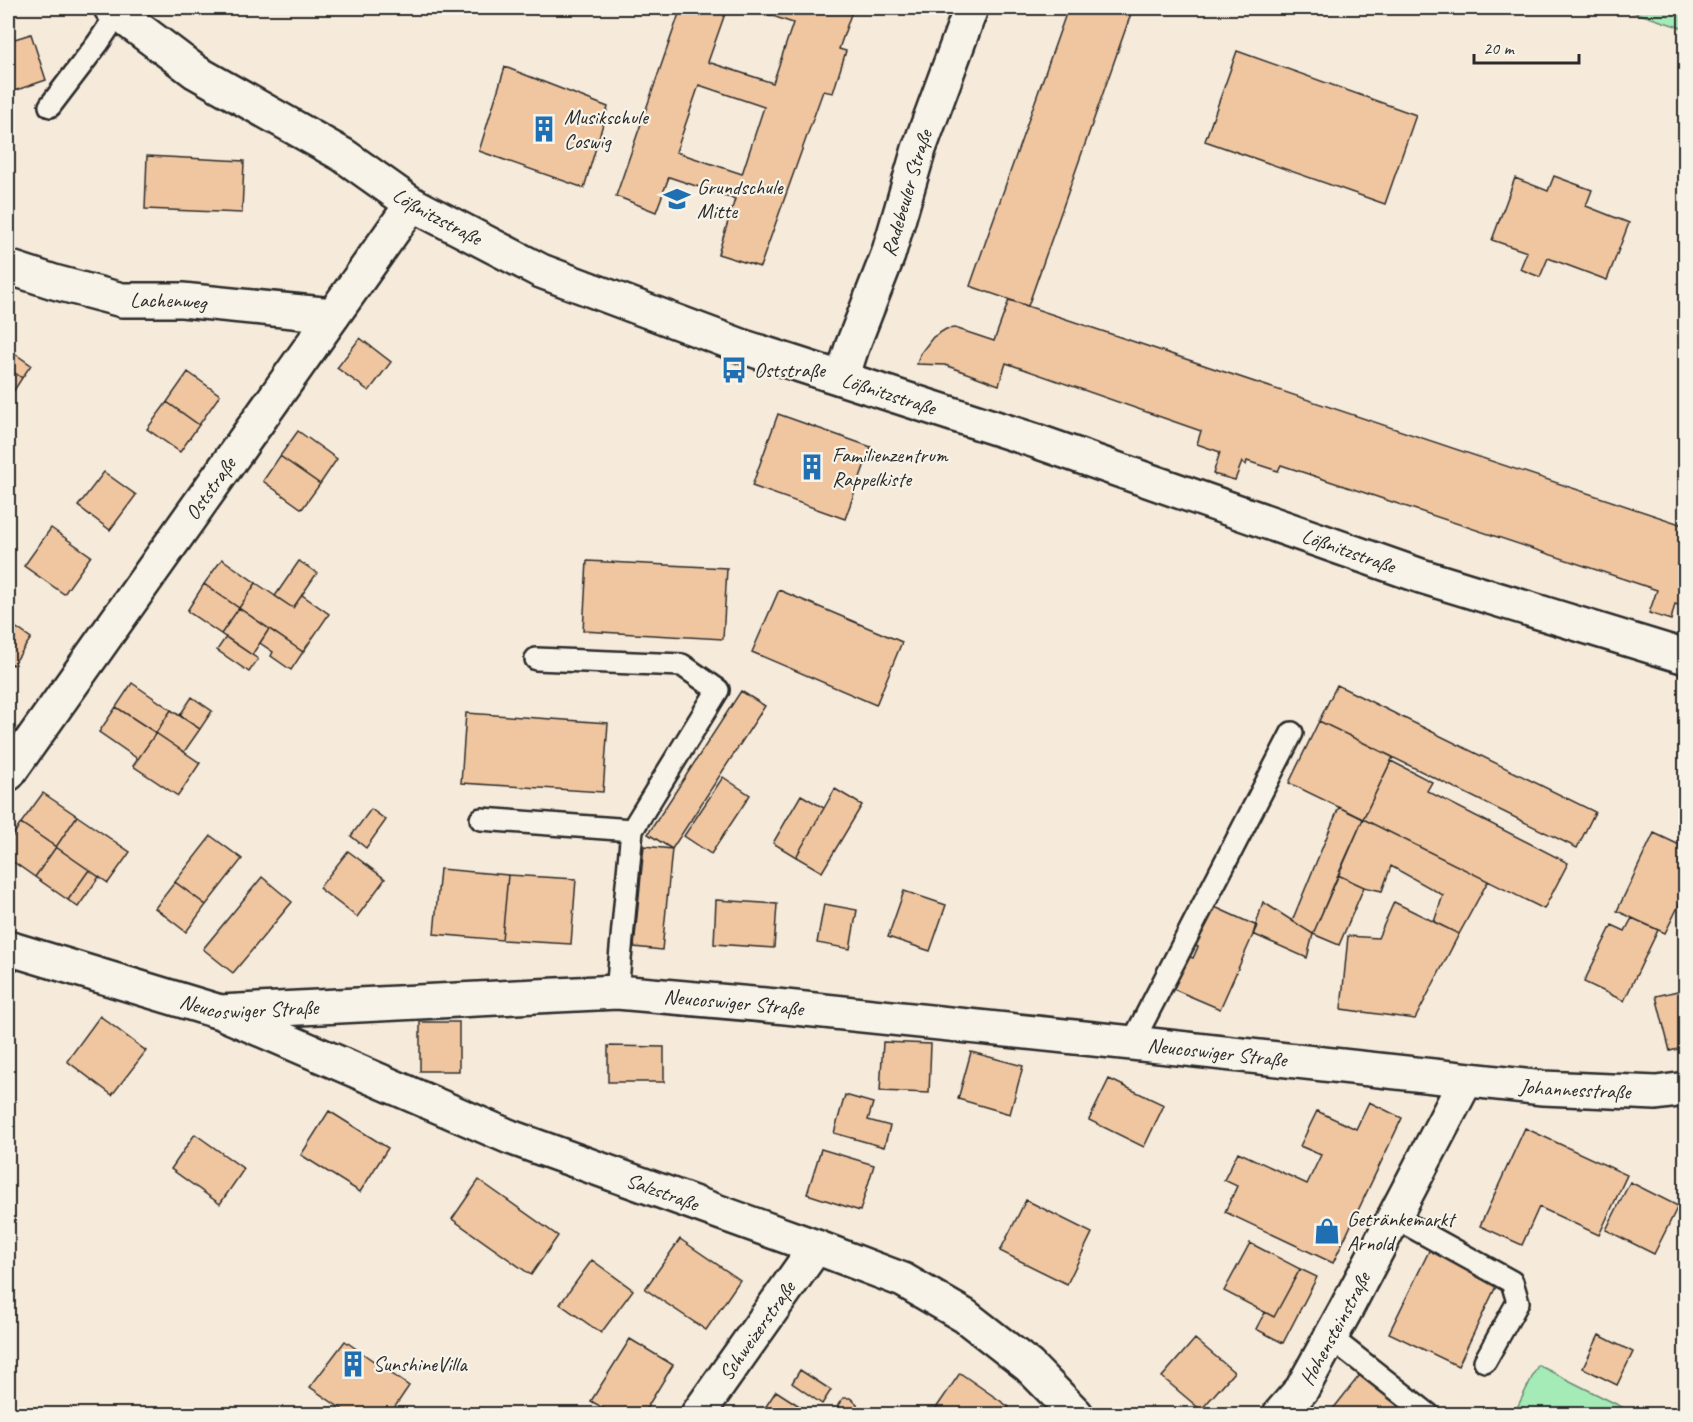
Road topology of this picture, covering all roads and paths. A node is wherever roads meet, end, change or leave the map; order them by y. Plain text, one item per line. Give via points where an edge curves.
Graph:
1 (971, 8) edge
2 (115, 10) edge
3 (50, 106) dead end
4 (412, 204) junction
5 (8, 267) edge
6 (333, 315) junction
7 (842, 378) junction
8 (1686, 657) edge
9 (536, 659) dead end
10 (1292, 733) dead end
11 (8, 774) edge
12 (481, 819) dead end
13 (632, 830) junction
14 (8, 948) edge
15 (617, 992) junction
16 (220, 1012) junction
17 (1132, 1043) junction
18 (1466, 1080) junction
19 (1686, 1089) edge
20 (1395, 1217) junction
21 (816, 1247) junction
22 (1330, 1337) junction
23 (1485, 1361) dead end
24 (698, 1414) edge
25 (1076, 1414) edge
26 (1280, 1414) edge
27 (1428, 1414) edge

1 - 7 street, Radebeuler Straße
2 - 3 lane via 98,43
2 - 4 street, Lößnitzstraße via 196,72 343,155
4 - 6 street, Oststraße
4 - 7 street, Lößnitzstraße via 541,271 744,347
5 - 6 street, Lachenweg via 122,300 182,300
6 - 11 street, Oststraße
7 - 8 street, Lößnitzstraße via 1036,441 1421,576
9 - 13 lane via 682,665 718,690
10 - 17 lane
12 - 13 lane
13 - 15 lane
14 - 16 street, Neucoswiger Straße
15 - 16 street, Neucoswiger Straße
15 - 17 street, Neucoswiger Straße
16 - 21 street, Salzstraße via 510,1137
17 - 18 street, Neucoswiger Straße
18 - 19 street, Johannesstraße via 1618,1093
18 - 20 street, Hohensteinstraße
20 - 22 street, Hohensteinstraße
20 - 23 lane via 1512,1282 1518,1302
21 - 24 street, Schweizerstraße
21 - 25 street, Salzstraße via 903,1280 965,1316 1029,1366
22 - 26 street, Hohensteinstraße via 1302,1389
22 - 27 lane

